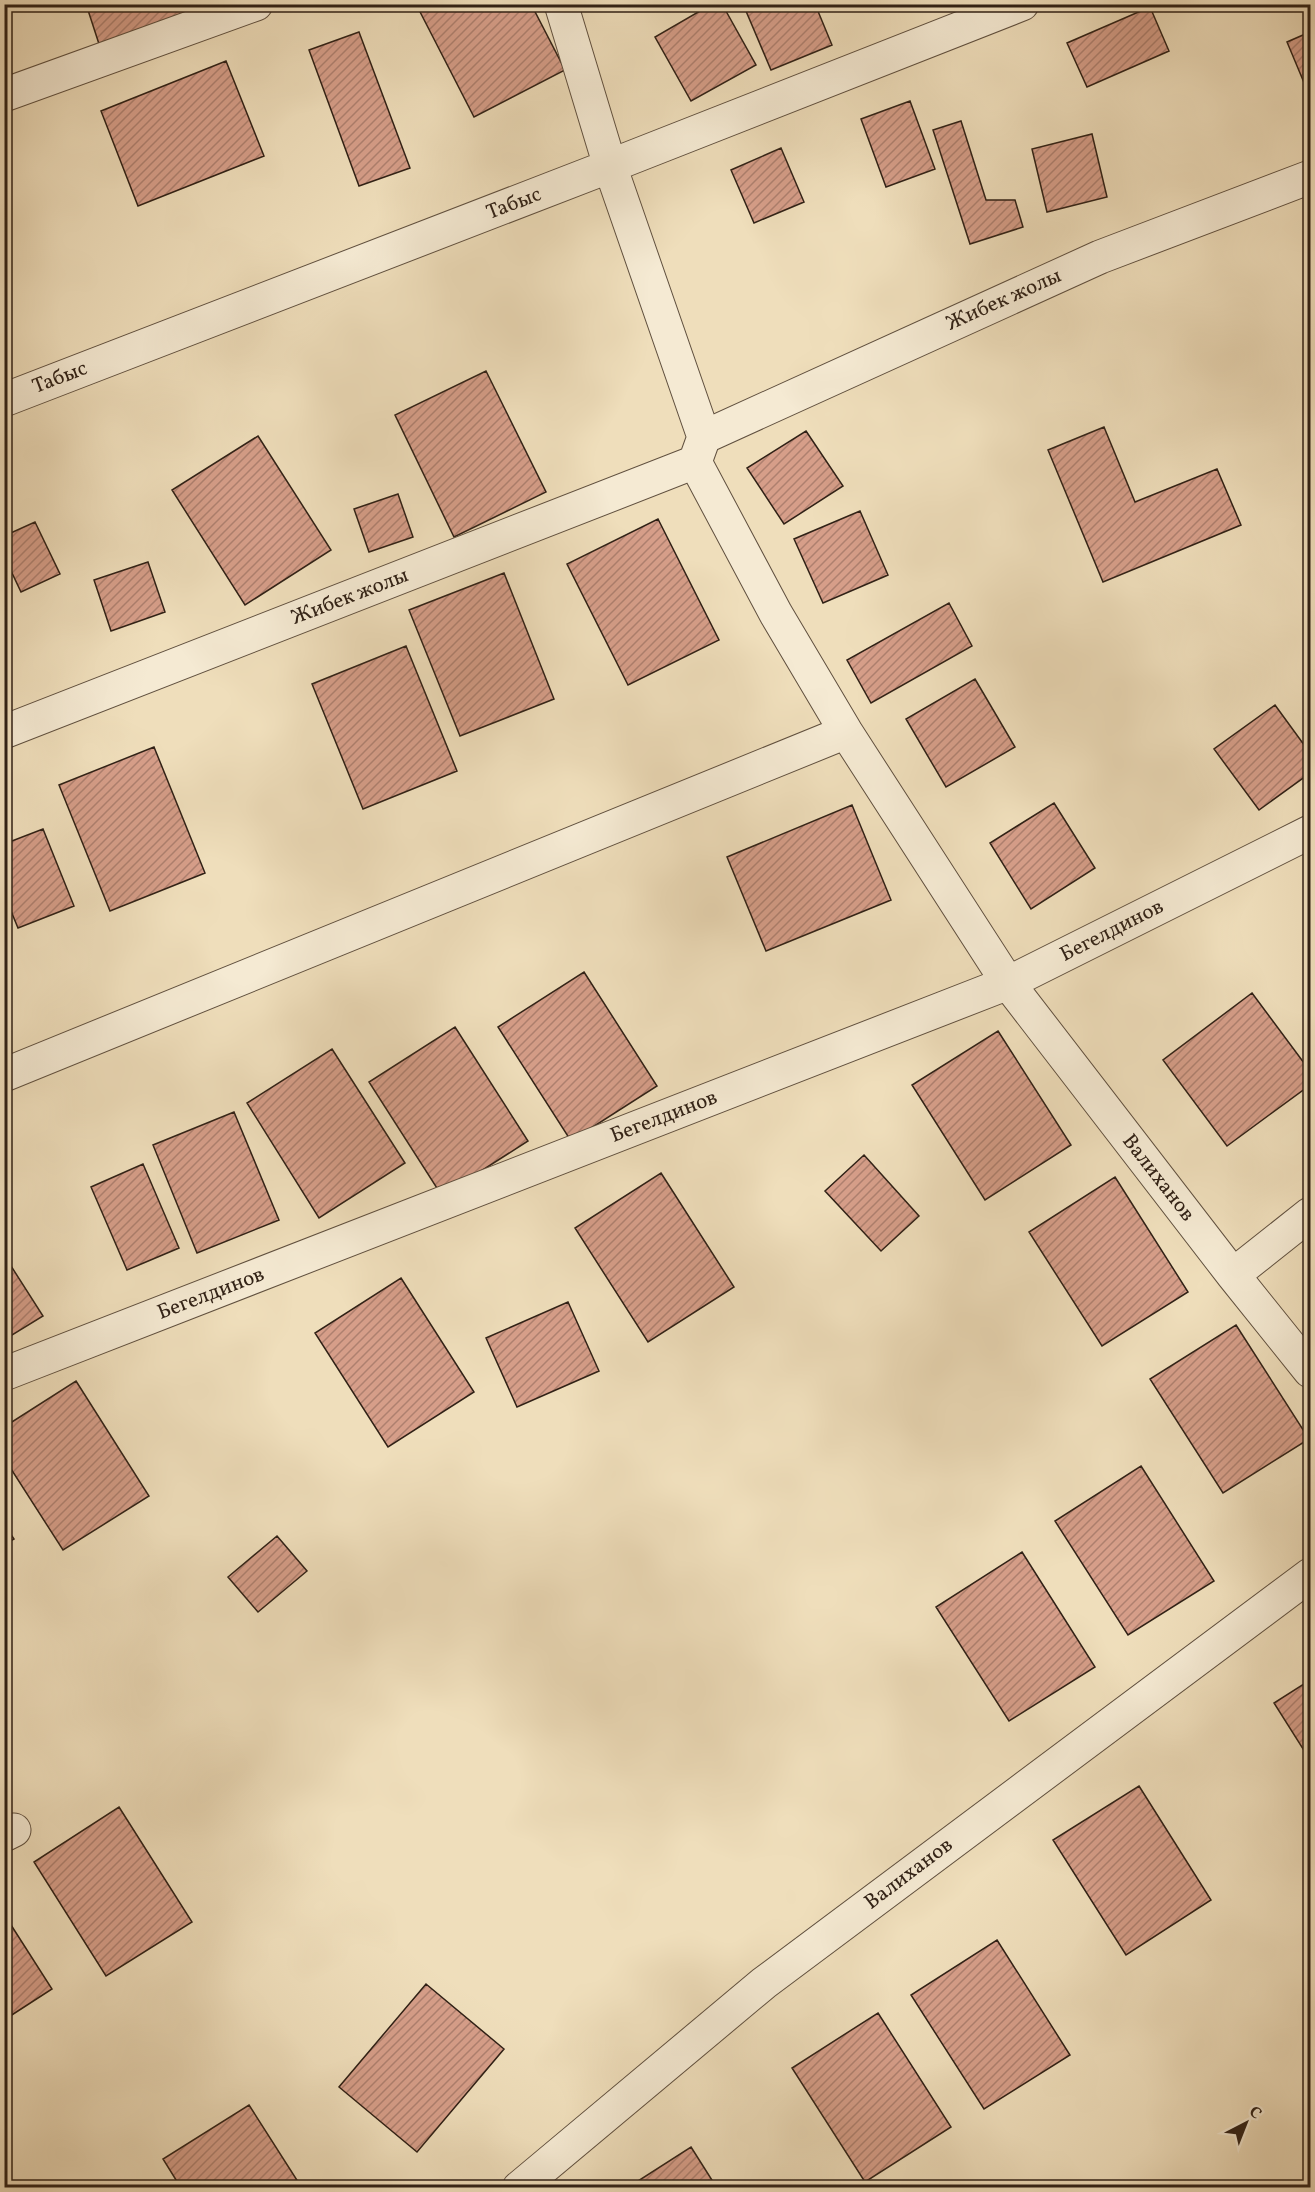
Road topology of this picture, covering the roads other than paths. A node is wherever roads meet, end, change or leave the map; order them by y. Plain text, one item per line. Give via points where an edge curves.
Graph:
1 (256, 4) edge
2 (561, 4) edge
3 (1022, 4) edge
4 (4, 95) edge
5 (610, 166) junction
6 (1311, 177) edge
7 (4, 400) edge
8 (699, 450) junction
9 (4, 732) edge
10 (846, 732) junction
11 (1311, 832) edge
12 (1008, 983) junction
13 (4, 1075) edge
14 (1311, 1214) edge
15 (1233, 1275) junction
16 (1311, 1371) edge
17 (4, 1374) edge
18 (1311, 1575) edge
19 (519, 2187) edge

1 - 4 street
2 - 5 street, Валиханов
3 - 5 street, Табыс
5 - 7 street, Табыс
5 - 8 street, Валиханов
6 - 8 street, Жибек жолы via 1100,257
8 - 9 street, Жибек жолы
8 - 10 street, Валиханов via 776,614
10 - 12 street, Валиханов
10 - 13 street
11 - 12 street, Бегелдинов
12 - 15 street, Валиханов
12 - 17 street, Бегелдинов
14 - 15 street
15 - 16 street, Валиханов
18 - 19 street, Валиханов via 764,1983

